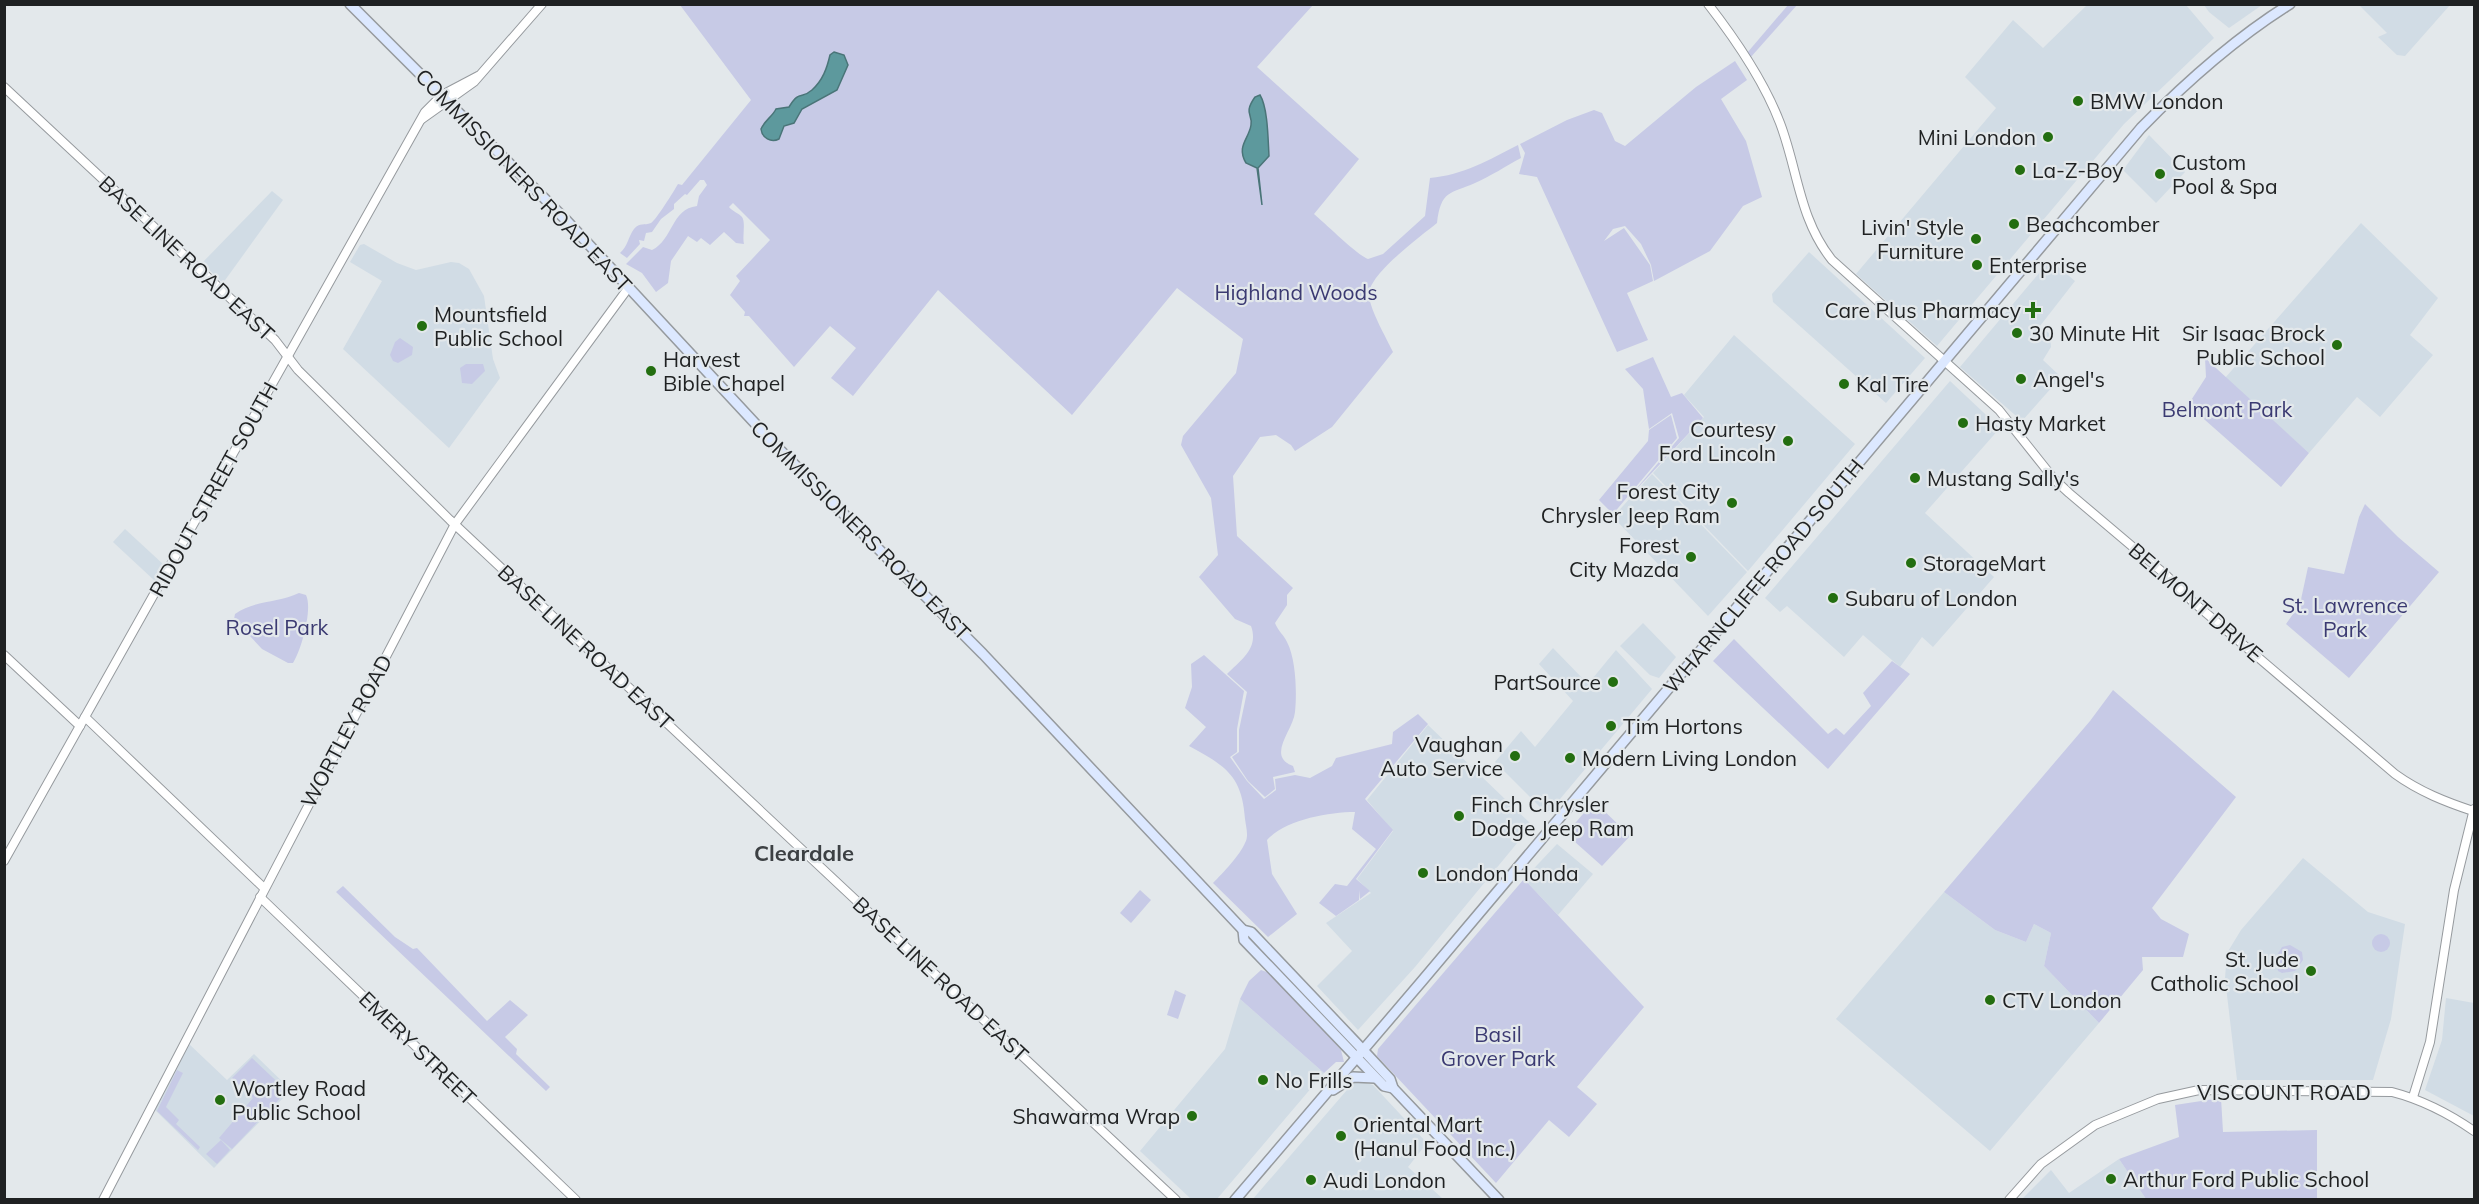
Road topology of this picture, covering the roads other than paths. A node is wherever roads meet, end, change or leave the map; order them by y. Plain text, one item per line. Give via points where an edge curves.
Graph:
1 (350, 4) edge
2 (542, 4) edge
3 (1708, 4) edge
4 (2290, 4) edge
5 (4, 87) edge
6 (445, 98) junction
7 (628, 286) junction
8 (286, 358) junction
9 (1944, 361) junction
10 (455, 524) junction
11 (4, 655) edge
12 (85, 717) junction
13 (80, 726) junction
14 (2474, 810) edge
15 (4, 861) edge
16 (264, 888) junction
17 (260, 897) junction
18 (1243, 930) junction
19 (1363, 1050) junction
20 (1356, 1058) junction
21 (1377, 1079) junction
22 (1393, 1088) junction
23 (1325, 1094) junction
24 (2413, 1097) junction
25 (2475, 1131) edge
26 (103, 1200) edge
27 (576, 1200) edge
28 (1176, 1200) edge
29 (1235, 1200) edge
30 (1499, 1200) edge
31 (2009, 1200) edge

1 - 6 main road, COMMISSIONERS ROAD EAST
2 - 6 street, RIDOUT STREET SOUTH via 474,82
3 - 9 street, BELMONT DRIVE via 1762,86 1780,124 1804,213 1822,248
4 - 9 main road, WHARNCLIFFE ROAD SOUTH via 2231,44 2140,128
5 - 8 street, BASE LINE ROAD EAST via 275,340
6 - 7 main road, COMMISSIONERS ROAD EAST
6 - 8 street, RIDOUT STREET SOUTH via 422,119
7 - 10 street, WORTLEY ROAD
7 - 18 main road, COMMISSIONERS ROAD EAST via 777,447 983,654
8 - 10 street, BASE LINE ROAD EAST
8 - 12 street, RIDOUT STREET SOUTH
9 - 14 street, BELMONT DRIVE via 1999,411 2068,493 2396,774 2422,791
9 - 19 main road, WHARNCLIFFE ROAD SOUTH
10 - 16 street, WORTLEY ROAD
10 - 28 street, BASE LINE ROAD EAST
11 - 13 street
12 - 13 street, RIDOUT STREET SOUTH
12 - 16 street
13 - 15 street, RIDOUT STREET SOUTH
14 - 24 street via 2454,890 2430,1042
16 - 17 street, WORTLEY ROAD
17 - 26 street, WORTLEY ROAD
17 - 27 street, EMERY STREET
18 - 19 main road, COMMISSIONERS ROAD EAST via 1251,932
18 - 20 main road, COMMISSIONERS ROAD EAST via 1244,940
19 - 20 main road, WHARNCLIFFE ROAD SOUTH
19 - 22 main road, COMMISSIONERS ROAD EAST via 1390,1079
20 - 21 main road, COMMISSIONERS ROAD EAST
20 - 23 main road, WHARNCLIFFE ROAD SOUTH
21 - 22 main road, COMMISSIONERS ROAD EAST
21 - 23 main road via 1353,1077
22 - 30 main road
23 - 29 main road, WHARNCLIFFE ROAD SOUTH
24 - 25 street, VISCOUNT ROAD
24 - 31 street, VISCOUNT ROAD via 2392,1092 2304,1089 2199,1090 2158,1099 2095,1125 2041,1164

